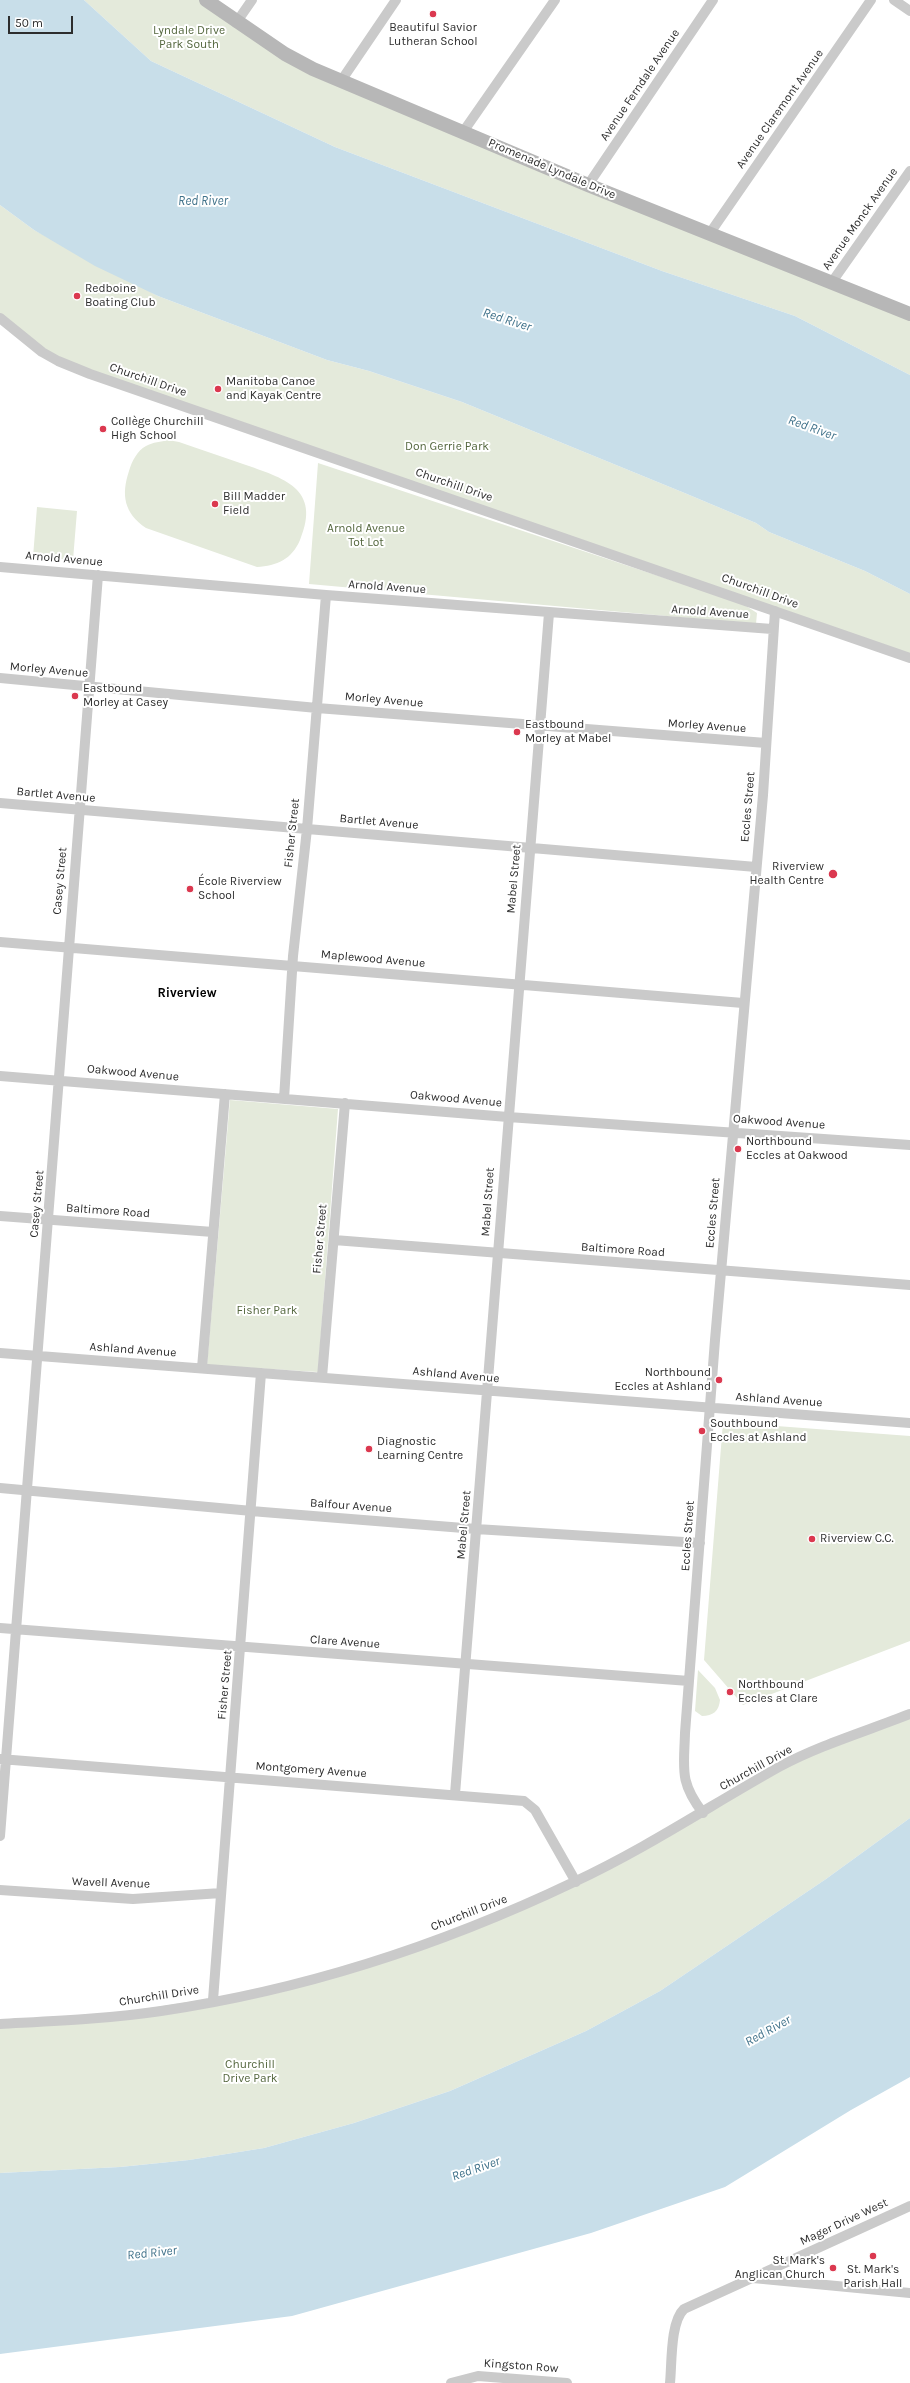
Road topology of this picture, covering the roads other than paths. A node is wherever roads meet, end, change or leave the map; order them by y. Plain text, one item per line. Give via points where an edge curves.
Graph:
1 (206, 0) edge
2 (252, 0) edge
3 (396, 0) edge
4 (555, 0) edge
5 (713, 0) edge
6 (871, 0) edge
7 (894, 0) edge
8 (910, 11) edge
9 (236, 23) junction
10 (341, 80) junction
11 (463, 132) junction
12 (910, 171) edge
13 (588, 185) junction
14 (710, 233) junction
15 (832, 282) junction
16 (910, 314) edge
17 (0, 318) edge
18 (0, 567) edge
19 (98, 575) junction
20 (326, 595) junction
21 (775, 611) junction
22 (549, 613) junction
23 (772, 629) junction
24 (910, 658) edge
25 (0, 678) edge
26 (89, 686) junction
27 (317, 708) junction
28 (540, 726) junction
29 (766, 743) junction
30 (0, 803) edge
31 (79, 810) junction
32 (307, 829) junction
33 (530, 848) junction
34 (756, 867) junction
35 (0, 942) edge
36 (67, 947) junction
37 (293, 966) junction
38 (518, 984) junction
39 (743, 1003) junction
40 (0, 1076) edge
41 (59, 1080) junction
42 (225, 1094) junction
43 (284, 1098) junction
44 (345, 1103) junction
45 (508, 1117) junction
46 (735, 1132) junction
47 (910, 1145) edge
48 (0, 1216) edge
49 (49, 1220) junction
50 (213, 1232) junction
51 (334, 1240) junction
52 (497, 1253) junction
53 (721, 1270) junction
54 (910, 1285) edge
55 (0, 1353) edge
56 (36, 1356) junction
57 (202, 1368) junction
58 (261, 1373) junction
59 (322, 1377) junction
60 (486, 1391) junction
61 (711, 1408) junction
62 (910, 1424) edge
63 (0, 1488) edge
64 (26, 1490) junction
65 (250, 1511) junction
66 (476, 1529) junction
67 (700, 1543) junction
68 (0, 1628) edge
69 (16, 1629) junction
70 (241, 1647) junction
71 (465, 1663) junction
72 (689, 1681) junction
73 (910, 1714) edge
74 (3, 1759) edge
75 (231, 1777) junction
76 (455, 1794) junction
77 (703, 1813) junction
78 (0, 1836) edge
79 (576, 1882) junction
80 (0, 1890) edge
81 (221, 1893) junction
82 (213, 2000) junction
83 (0, 2024) edge
84 (910, 2206) edge
85 (753, 2278) junction
86 (910, 2293) edge
87 (451, 2383) edge
88 (567, 2383) edge
89 (670, 2383) edge

1 - 9 street, Promenade Lyndale Drive
2 - 9 street
3 - 10 street
4 - 11 street
5 - 13 street, Avenue Ferndale Avenue
6 - 14 street, Avenue Claremont Avenue
7 - 8 street
9 - 10 street, Promenade Lyndale Drive via 285,54
10 - 11 street, Promenade Lyndale Drive
11 - 13 street, Promenade Lyndale Drive
12 - 15 street, Avenue Monck Avenue
13 - 14 street, Promenade Lyndale Drive
14 - 15 street, Promenade Lyndale Drive
15 - 16 street, Promenade Lyndale Drive
17 - 21 street, Churchill Drive via 42,352 71,366
18 - 19 street, Arnold Avenue
19 - 20 street, Arnold Avenue
19 - 26 street, Casey Street
20 - 22 street, Arnold Avenue
20 - 27 street, Fisher Street
21 - 23 street, Eccles Street
21 - 24 street, Churchill Drive
22 - 23 street, Arnold Avenue
22 - 28 street, Mabel Street
23 - 29 street, Eccles Street
25 - 26 street, Morley Avenue
26 - 27 street, Morley Avenue
26 - 31 street, Casey Street
27 - 28 street, Morley Avenue
27 - 32 street, Fisher Street
28 - 29 street, Morley Avenue
28 - 33 street, Mabel Street
29 - 34 street, Eccles Street
30 - 31 street, Bartlet Avenue
31 - 32 street, Bartlet Avenue
31 - 36 street, Casey Street
32 - 33 street, Bartlet Avenue
32 - 37 street, Fisher Street
33 - 34 street, Bartlet Avenue
33 - 38 street, Mabel Street
34 - 39 street, Eccles Street
35 - 36 street, Maplewood Avenue
36 - 37 street, Maplewood Avenue
36 - 41 street, Casey Street
37 - 38 street, Maplewood Avenue
37 - 43 street, Fisher Street
38 - 39 street, Maplewood Avenue
38 - 45 street, Mabel Street
39 - 46 street, Eccles Street
40 - 41 street, Oakwood Avenue
41 - 42 street, Oakwood Avenue
41 - 49 street, Casey Street
42 - 43 street, Oakwood Avenue
42 - 50 street
43 - 44 street, Oakwood Avenue
44 - 45 street, Oakwood Avenue
44 - 51 street, Fisher Street
45 - 46 street, Oakwood Avenue
45 - 52 street, Mabel Street
46 - 47 street, Oakwood Avenue
46 - 53 street, Eccles Street
48 - 49 street, Baltimore Road
49 - 50 street, Baltimore Road
49 - 56 street, Casey Street
50 - 57 street
51 - 52 street, Baltimore Road
51 - 59 street, Fisher Street
52 - 53 street, Baltimore Road
52 - 60 street, Mabel Street
53 - 54 street, Baltimore Road
53 - 61 street, Eccles Street
55 - 56 street, Ashland Avenue
56 - 57 street, Ashland Avenue
56 - 64 street, Casey Street
57 - 58 street, Ashland Avenue
58 - 59 street, Ashland Avenue
58 - 65 street, Fisher Street
59 - 60 street, Ashland Avenue
60 - 61 street, Ashland Avenue
60 - 66 street, Mabel Street
61 - 62 street, Ashland Avenue
61 - 67 street, Eccles Street
63 - 64 street, Balfour Avenue
64 - 65 street, Balfour Avenue
64 - 69 street, Casey Street
65 - 66 street, Balfour Avenue
65 - 70 street, Fisher Street
66 - 67 street, Balfour Avenue
66 - 71 street, Mabel Street
67 - 72 street, Eccles Street
68 - 69 street, Clare Avenue
69 - 70 street, Clare Avenue
69 - 74 street, Casey Street
70 - 71 street, Clare Avenue
70 - 75 street, Fisher Street
71 - 72 street, Clare Avenue
71 - 76 street, Mabel Street
72 - 77 street, Eccles Street via 683,1779 691,1798
73 - 77 street, Churchill Drive via 801,1757
74 - 75 street, Montgomery Avenue
74 - 78 street, Casey Street
75 - 76 street, Montgomery Avenue
75 - 81 street, Fisher Street
76 - 79 street, Montgomery Avenue via 516,1799 531,1805
77 - 79 street, Churchill Drive
79 - 82 street, Churchill Drive via 484,1922 403,1952 322,1977
80 - 81 street, Wavell Avenue via 134,1899
81 - 82 street, Fisher Street
82 - 83 street, Churchill Drive via 116,2016
84 - 85 street, Mager Drive West
85 - 86 street
85 - 89 street, Mager Drive West via 678,2314
87 - 88 street, Kingston Row via 478,2376

